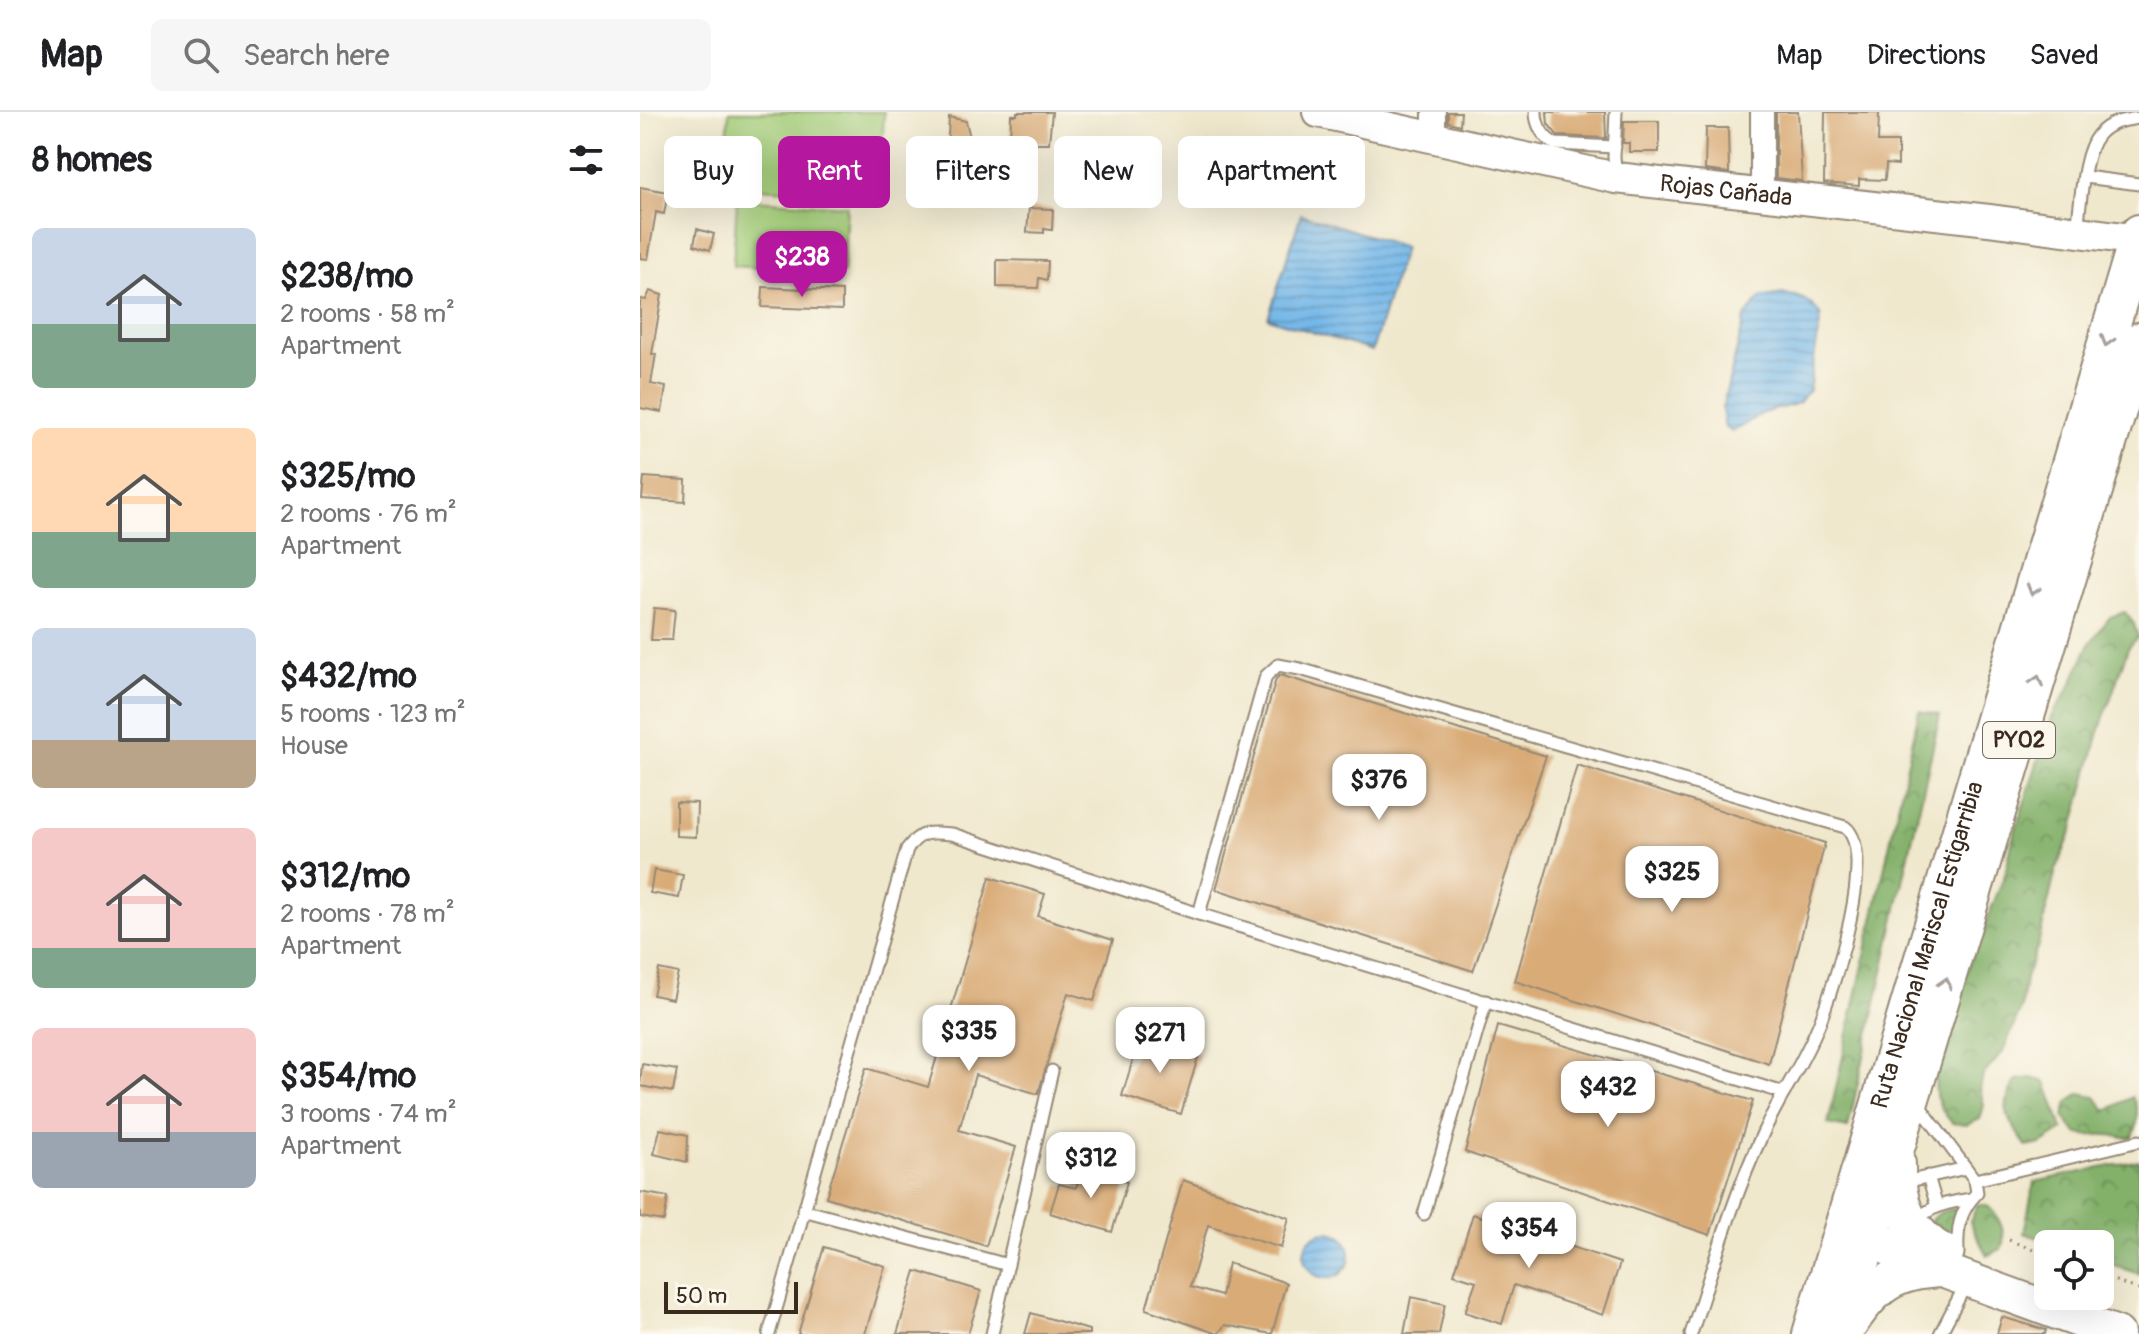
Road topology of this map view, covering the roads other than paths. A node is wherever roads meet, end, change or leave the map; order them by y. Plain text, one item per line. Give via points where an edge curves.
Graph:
1 (1318, 112) edge
2 (1536, 112) edge
3 (1616, 112) edge
4 (1762, 112) edge
5 (2139, 118) edge
6 (1434, 125) edge
7 (1615, 147) junction
8 (2085, 177) junction
9 (1616, 178) junction
10 (2139, 184) edge
11 (1762, 194) junction
12 (2077, 232) junction
13 (2138, 237) edge
14 (2139, 341) edge
15 (2139, 401) edge
16 (2108, 448) junction
17 (1199, 914) junction
18 (1918, 980) junction
19 (1486, 1001) junction
20 (1052, 1071) dead end
21 (1784, 1093) junction
22 (1911, 1095) junction
23 (1898, 1138) junction
24 (2139, 1141) edge
25 (1966, 1168) junction
26 (1928, 1176) junction
27 (1975, 1180) junction
28 (1971, 1199) junction
29 (803, 1210) junction
30 (1424, 1214) dead end
31 (1872, 1234) junction
32 (1942, 1249) junction
33 (1008, 1265) junction
34 (2034, 1287) edge
35 (2091, 1310) edge
36 (2139, 1329) edge
37 (769, 1334) edge
38 (992, 1334) edge
39 (1691, 1334) edge
40 (1811, 1334) edge
41 (1822, 1334) edge
42 (1841, 1334) edge
43 (1940, 1334) edge
44 (2117, 1334) edge

1 - 6 main road, Rojas Cañada
2 - 7 lane via 1541,131 1555,144
3 - 7 lane
4 - 11 street
5 - 8 lane via 2118,120 2098,134
6 - 9 main road, Rojas Cañada
7 - 9 lane
8 - 10 lane
8 - 12 lane
9 - 11 main road, Rojas Cañada
11 - 12 main road, Rojas Cañada
12 - 13 main road, Rojas Cañada
13 -> 18 highway, Ruta Nacional Mariscal Estigarribia / PY02
14 - 16 highway, Ruta Nacional Mariscal Estigarribia / PY02
15 - 16 highway
22 -> 16 highway, Ruta Nacional Mariscal Estigarribia / PY02
17 - 19 lane
17 - 21 lane via 1266,676 1278,665 1845,827 1855,839 1858,857 1849,929 1820,1020
17 - 29 lane via 952,834 930,832 916,838 907,849 886,915
18 - 31 highway via 1911,1032 1867,1178 1864,1200
18 - 40 highway, Ruta Nacional Mariscal Estigarribia / PY02
19 - 21 lane
19 - 30 lane
20 - 33 lane
21 - 39 lane via 1763,1133
22 - 23 highway, Ruta Nacional Mariscal Estigarribia / PY02
22 - 25 lane
23 - 31 highway, Ruta Nacional Mariscal Estigarribia / PY02
23 - 32 highway via 1899,1196
24 - 27 lane
25 - 26 lane
25 - 27 lane
26 - 32 lane
26 - 32 lane via 1905,1187 1906,1203
27 - 28 lane via 1977,1193
28 - 32 lane
28 - 32 lane
29 - 33 lane
29 - 37 lane
31 - 32 main road
31 - 41 highway via 1850,1250 1842,1264
31 - 42 highway, Ruta Nacional Mariscal Estigarribia / PY02
32 - 34 main road
32 - 42 highway via 1876,1289
32 - 43 lane
32 - 44 main road
33 - 38 lane
35 - 36 main road

